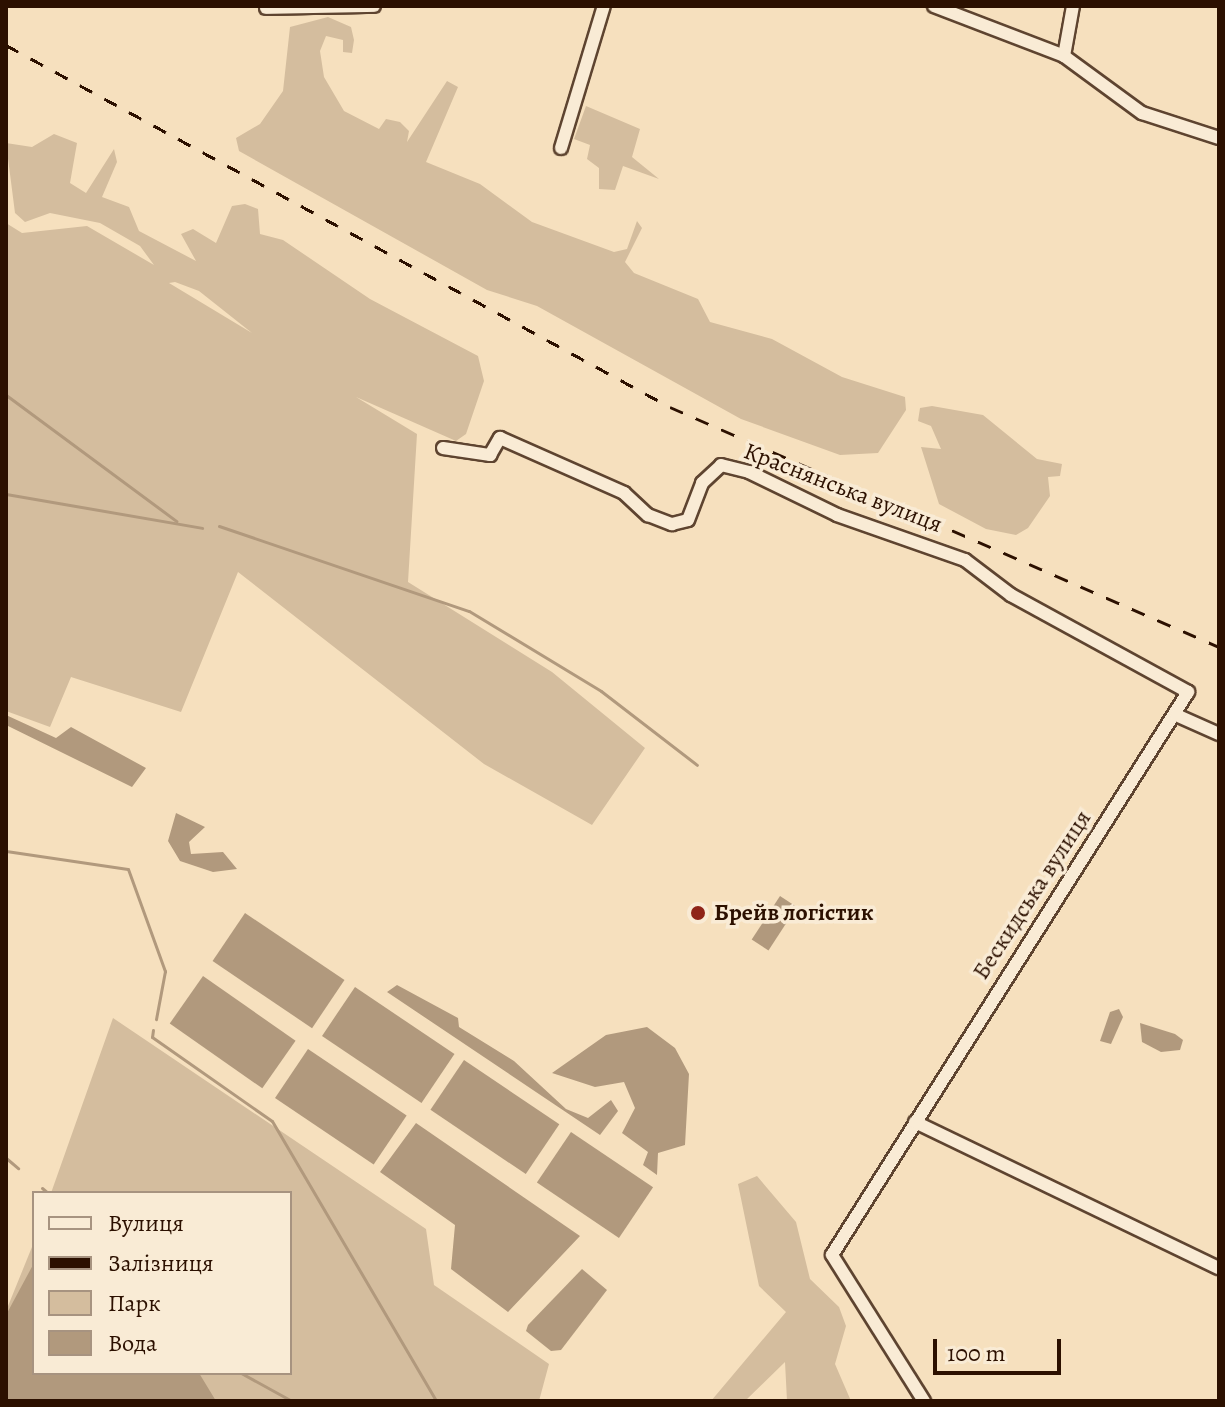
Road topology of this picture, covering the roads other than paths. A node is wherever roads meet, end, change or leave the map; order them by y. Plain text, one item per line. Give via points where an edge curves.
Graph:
1 (374, 6) edge
2 (604, 6) edge
3 (934, 6) edge
4 (1073, 6) edge
5 (266, 8) dead end
6 (1064, 56) junction
7 (1219, 138) edge
8 (561, 148) dead end
9 (443, 448) dead end
10 (1188, 692) joint
11 (1176, 715) junction
12 (1219, 734) edge
13 (915, 1122) junction
14 (1219, 1268) edge
15 (924, 1401) edge

1 - 5 street
2 - 8 street
3 - 6 street
4 - 6 street
6 - 7 street via 1142,113
9 - 10 street, Краснянська вулиця via 490,455 500,438 624,493 648,515 672,524 688,520 702,483 721,465 749,472 837,515 965,560 1011,595
10 - 11 street, Бескидська вулиця
11 - 12 street
11 - 13 street, Бескидська вулиця
13 - 14 street
13 - 15 street, Бескидська вулиця via 832,1255

